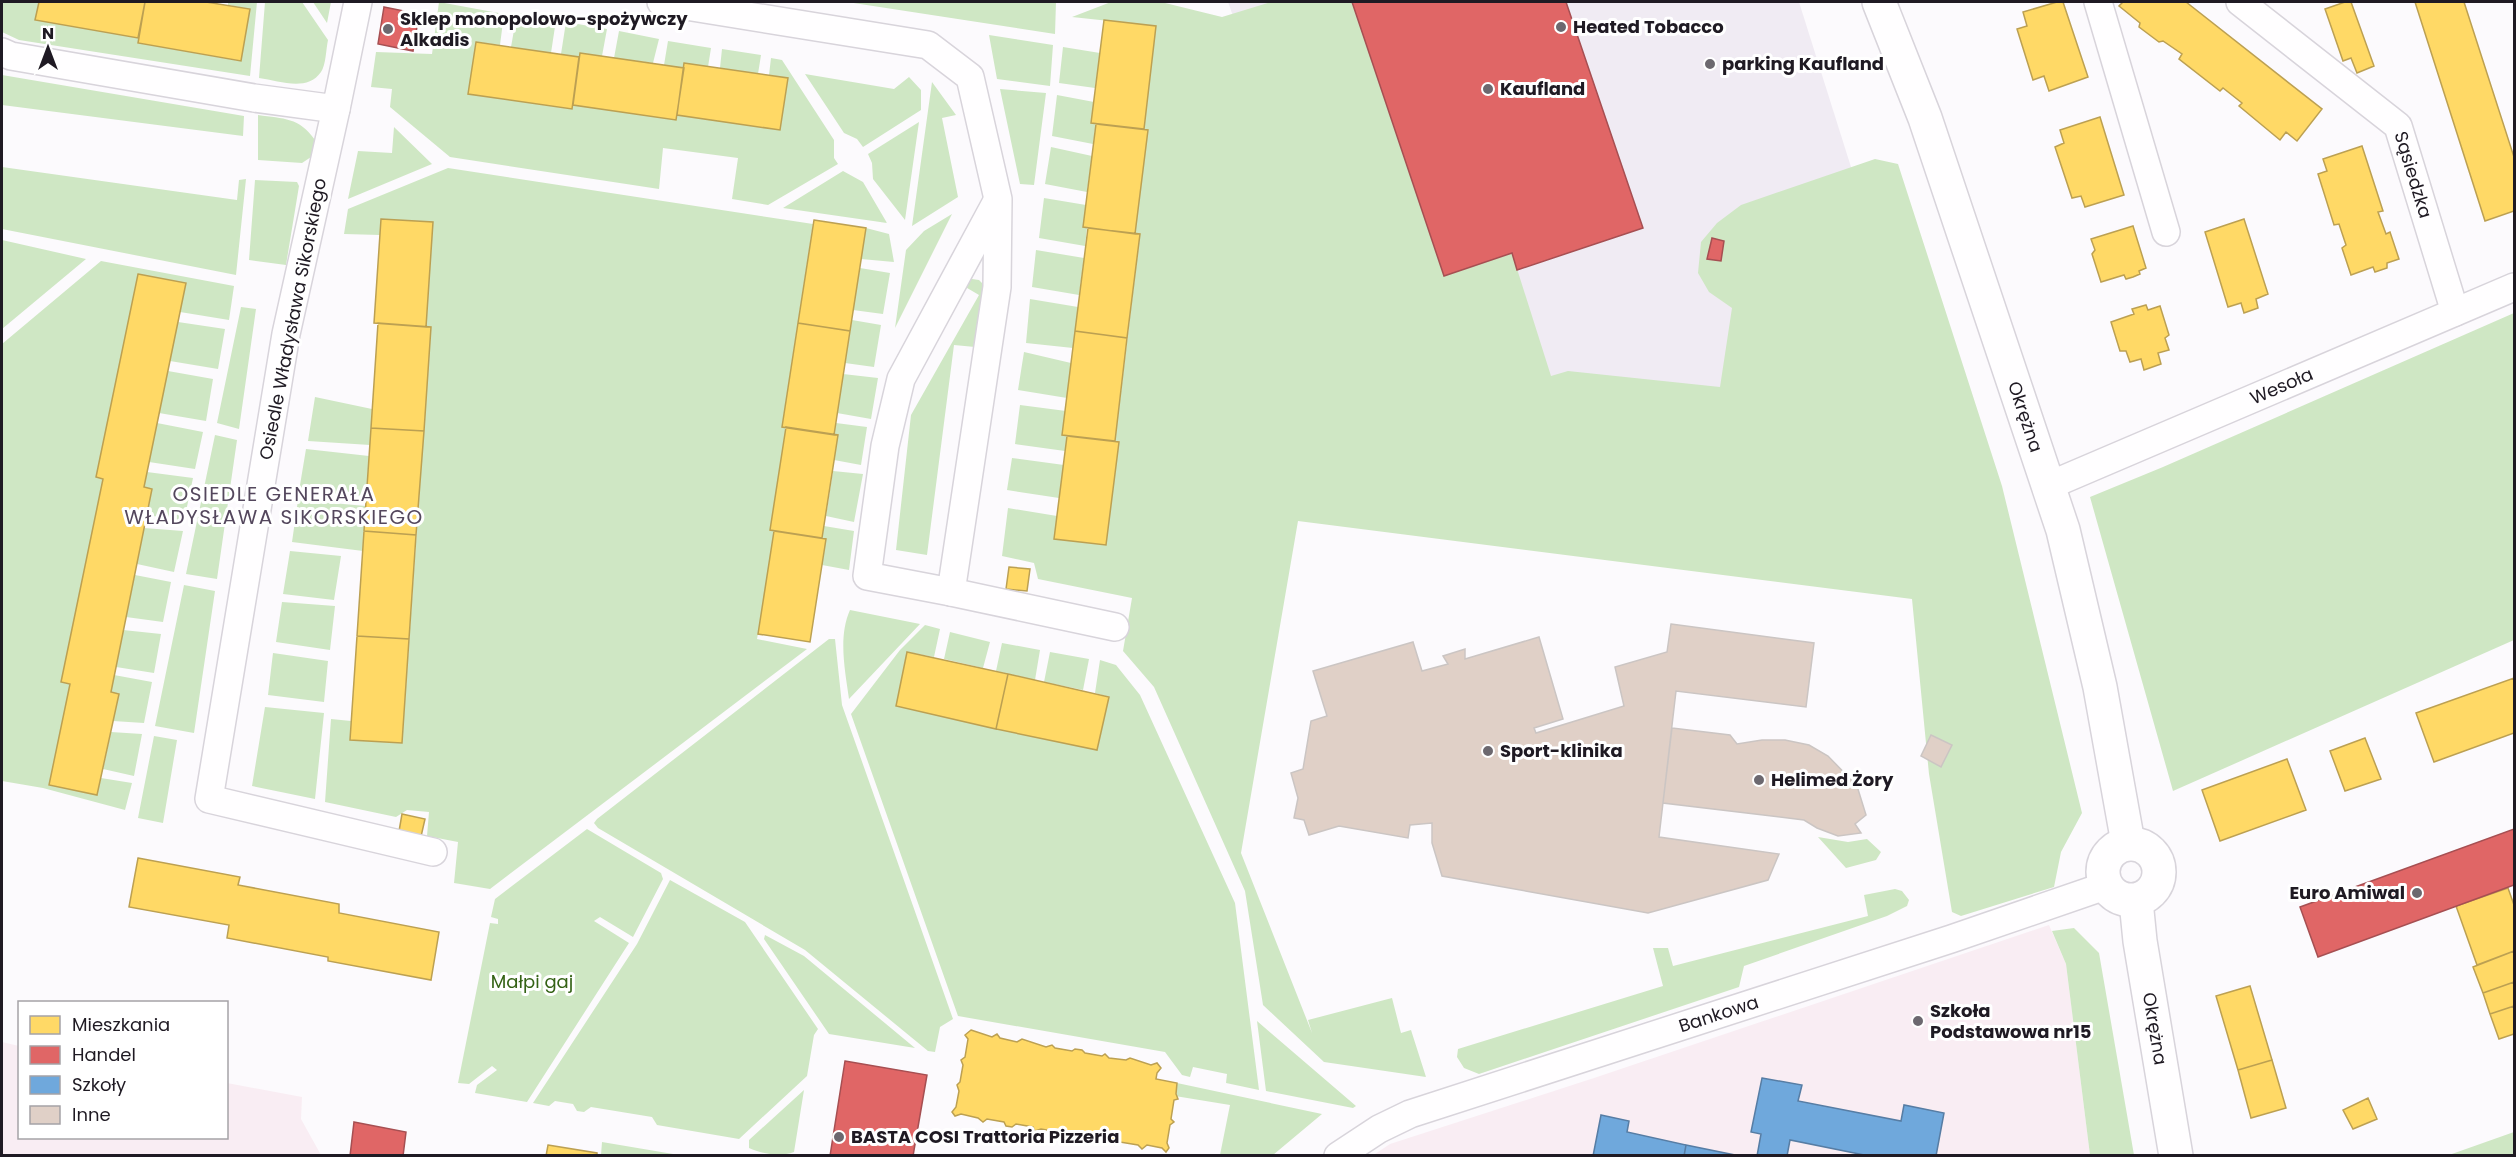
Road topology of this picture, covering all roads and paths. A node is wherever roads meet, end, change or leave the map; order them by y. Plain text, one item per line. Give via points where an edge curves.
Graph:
1 (358, 2) edge
2 (661, 2) edge
3 (1879, 2) edge
4 (2098, 2) edge
5 (2240, 2) edge
6 (727, 7) edge
7 (2, 52) edge
8 (336, 109) junction
9 (998, 199) junction
10 (2166, 232) dead end
11 (2514, 287) edge
12 (2455, 312) junction
13 (2048, 486) junction
14 (951, 592) junction
15 (1115, 627) dead end
16 (2128, 843) junction
17 (433, 852) dead end
18 (2105, 886) junction
19 (2136, 901) junction
20 (1338, 1155) edge
21 (2176, 1155) edge

1 - 8 street, Osiedle Władysława Sikorskiego
2 - 6 street
3 - 13 street, Okrężna via 1925,118
4 - 10 street
5 - 12 street, Sąsiedzka via 2398,126
6 - 9 street via 928,45 970,77
7 - 8 street
8 - 17 street, Osiedle Władysława Sikorskiego via 286,334 209,799
9 - 14 street via 997,287
9 - 14 street via 901,379 885,446 867,576
11 - 12 street, Wesoła
12 - 13 street, Wesoła
13 - 16 street, Okrężna via 2063,530 2100,687
14 - 15 street
16 - 18 street via 2111,851 2102,867
16 - 19 street via 2143,846 2154,855 2160,868 2158,883 2150,895
18 - 19 street via 2118,898
18 - 20 street, Bankowa via 1410,1114
19 - 21 street, Okrężna

